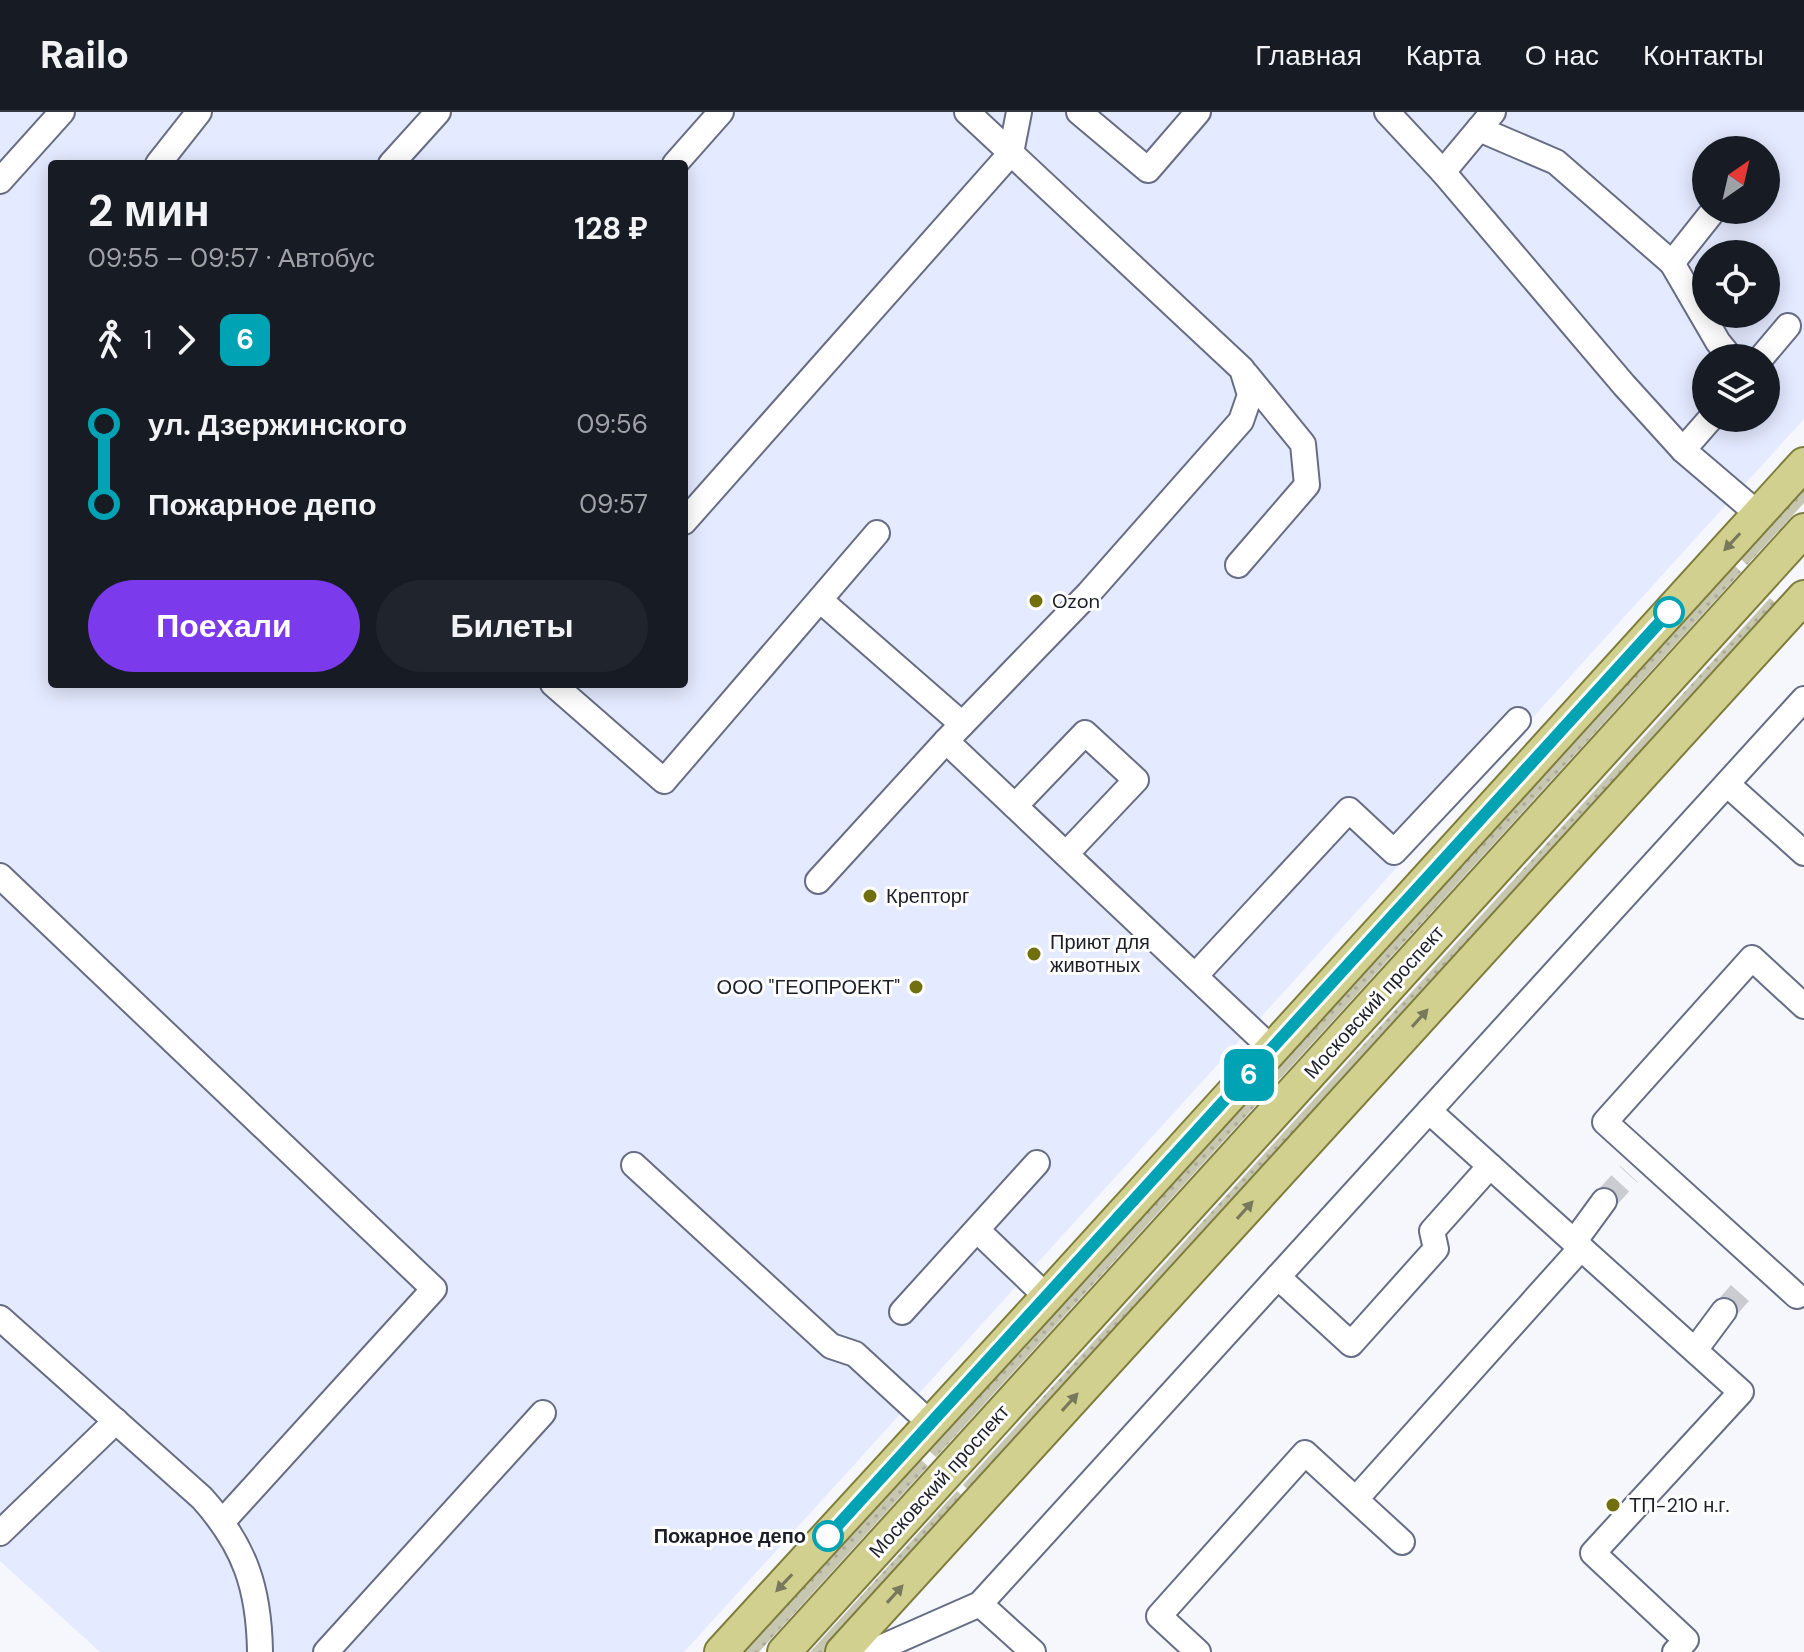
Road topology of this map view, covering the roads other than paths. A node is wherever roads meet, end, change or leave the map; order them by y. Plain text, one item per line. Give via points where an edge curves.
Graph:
1 (62, 112) edge
2 (199, 112) edge
3 (438, 112) edge
4 (721, 112) edge
5 (967, 112) edge
6 (1019, 112) edge
7 (1079, 112) edge
8 (1198, 112) edge
9 (1387, 112) edge
10 (1486, 120) edge
11 (1011, 153) junction
12 (161, 160) edge
13 (395, 160) edge
14 (679, 160) edge
15 (1443, 172) junction
16 (0, 181) edge
17 (1703, 224) edge
18 (1672, 263) junction
19 (1788, 326) dead end
20 (1720, 344) edge
21 (1773, 344) edge
22 (1242, 369) junction
23 (1699, 432) edge
24 (1683, 450) junction
25 (1804, 464) edge
26 (1758, 514) junction
27 (688, 517) edge
28 (1804, 530) edge
29 (877, 533) dead end
30 (1238, 565) dead end
31 (1804, 597) edge
32 (820, 600) junction
33 (558, 688) edge
34 (1804, 699) edge
35 (954, 732) junction
36 (1540, 754) junction
37 (1727, 784) junction
38 (1015, 806) junction
39 (1804, 853) edge
40 (1066, 854) junction
41 (0, 876) edge
42 (818, 881) dead end
43 (1195, 976) junction
44 (1804, 1006) edge
45 (1272, 1049) junction
46 (1429, 1111) junction
47 (1037, 1163) dead end
48 (634, 1165) dead end
49 (1490, 1166) junction
50 (1604, 1201) tunnel mouth
51 (977, 1230) junction
52 (1578, 1245) junction
53 (1278, 1277) junction
54 (1797, 1296) dead end
55 (1047, 1297) junction
56 (1724, 1311) tunnel mouth
57 (902, 1312) dead end
58 (0, 1318) edge
59 (1695, 1350) junction
60 (543, 1413) dead end
61 (116, 1421) junction
62 (931, 1424) junction
63 (1356, 1499) junction
64 (223, 1521) junction
65 (0, 1533) edge
66 (1402, 1542) dead end
67 (980, 1604) junction
68 (260, 1652) edge
69 (326, 1652) edge
70 (721, 1652) edge
71 (784, 1652) edge
72 (842, 1652) edge
73 (871, 1652) edge
74 (1033, 1652) edge
75 (1198, 1652) edge
76 (1675, 1652) edge

1 - 16 street
2 - 12 street
3 - 13 street
4 - 14 street
5 - 11 street
6 - 11 street
7 - 8 street via 1148,170
9 - 15 street
10 - 15 street
10 - 18 street via 1556,162
11 - 22 street
11 - 27 street
15 - 24 street
17 - 18 street
18 - 20 street
19 - 21 street
22 - 30 street via 1303,444 1307,485
22 - 35 street via 1250,395 1241,421 1089,593
23 - 24 street
24 - 26 street
25 - 26 main road
26 -> 36 main road
28 - 71 main road, Московский проспект
29 - 32 street
72 -> 31 main road
32 - 33 street via 664,781
32 - 35 street
34 - 37 street
35 - 38 street
35 - 42 street
36 - 43 street via 1514,724 1394,852 1349,810
36 - 45 main road
37 - 39 street
37 - 46 street
38 - 40 street
38 - 40 street via 1085,733 1136,780
40 - 43 street
41 - 64 street via 434,1289
43 - 45 street
44 - 54 street via 1752,958 1605,1122 1638,1166 1758,1277
45 - 55 main road
46 - 49 street
46 - 53 street
47 - 51 street
48 - 62 street via 831,1346 855,1354
49 - 52 street
49 - 53 street via 1432,1231 1436,1249 1351,1344
50 - 52 street
51 - 55 street
51 - 57 street
52 - 59 street
52 - 63 street
53 - 67 street
55 - 62 main road
56 - 59 street
58 - 61 street
59 - 76 street via 1741,1392 1593,1553 1686,1640
60 - 69 street
61 - 64 street
61 - 65 street
62 -> 70 main road
63 - 66 street
63 - 75 street via 1305,1453 1159,1616
64 - 68 street via 256,1598
67 - 73 street
67 - 74 street

